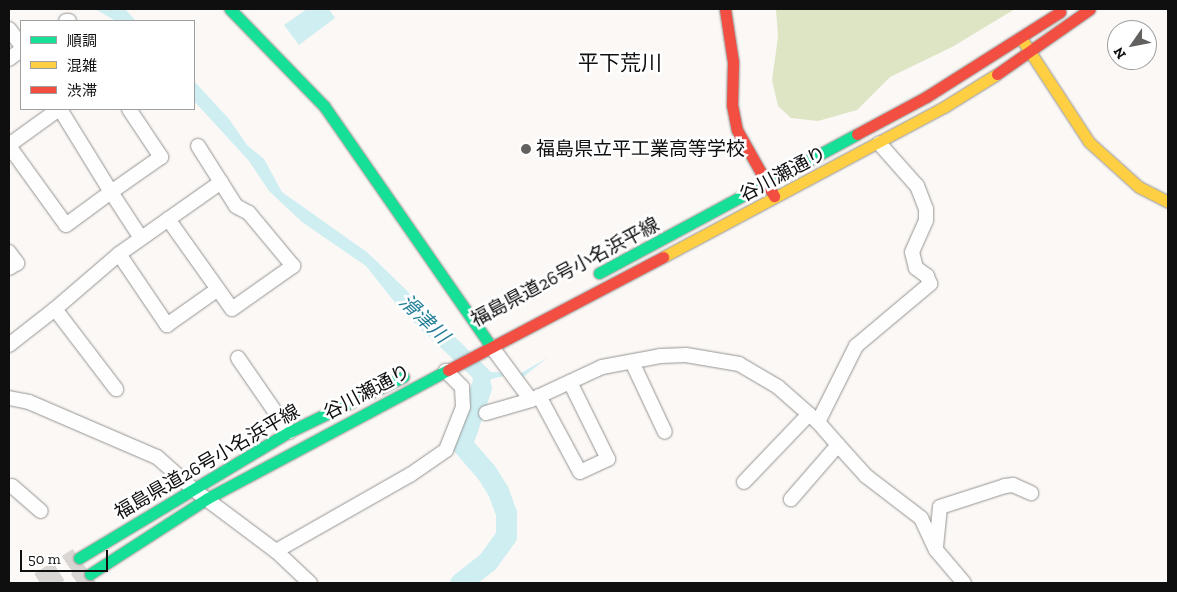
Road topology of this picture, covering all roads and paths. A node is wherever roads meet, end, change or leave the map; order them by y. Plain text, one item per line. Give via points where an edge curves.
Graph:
1 (230, 9) edge
2 (725, 9) edge
3 (1064, 9) edge
4 (1090, 9) edge
5 (9, 29) edge
6 (1021, 38) junction
7 (20, 44) edge
8 (20, 51) edge
9 (1030, 51) junction
10 (9, 59) edge
11 (59, 110) edge
12 (61, 110) edge
13 (130, 110) edge
14 (879, 143) junction
15 (9, 145) edge
16 (198, 146) dead end
17 (221, 182) junction
18 (766, 182) junction
19 (111, 192) junction
20 (775, 199) junction
21 (1168, 202) edge
22 (168, 219) junction
23 (141, 238) junction
24 (9, 252) edge
25 (119, 254) junction
26 (9, 268) edge
27 (588, 279) dead end
28 (218, 289) junction
29 (55, 309) junction
30 (485, 341) junction
31 (9, 345) edge
32 (238, 358) dead end
33 (632, 362) junction
34 (451, 368) junction
35 (413, 372) dead end
36 (570, 382) junction
37 (116, 389) dead end
38 (9, 398) edge
39 (535, 398) junction
40 (486, 413) dead end
41 (814, 418) junction
42 (289, 432) junction
43 (664, 432) dead end
44 (838, 445) junction
45 (744, 482) dead end
46 (10, 486) edge
47 (194, 489) junction
48 (1031, 493) dead end
49 (208, 498) junction
50 (790, 499) dead end
51 (41, 511) dead end
52 (936, 550) junction
53 (276, 551) junction
54 (79, 558) tunnel mouth
55 (90, 574) tunnel mouth
56 (310, 583) edge
57 (964, 583) edge

1 - 30 main road via 324,106
2 - 18 main road via 733,62 732,105 737,130
3 - 6 main road, 福島県道26号小名浜平線
4 - 9 main road, 谷川瀬通り
5 - 7 street
6 - 9 main road
6 - 18 main road, 福島県道26号小名浜平線 via 926,97
8 - 10 street
9 - 14 main road, 谷川瀬通り via 944,107
9 - 21 main road via 1089,142 1139,187
11 - 15 street
12 - 19 street
13 - 19 street via 161,157
14 - 20 main road, 谷川瀬通り
14 - 41 street via 917,186 923,201 926,220 912,252 912,260 930,284 856,346
15 - 19 street via 66,225
16 - 17 street
17 - 22 street
17 - 28 street via 236,206 249,213 293,266 232,309
18 - 20 main road
18 - 27 main road, 福島県道26号小名浜平線
19 - 23 street
20 - 30 main road, 谷川瀬通り
22 - 23 street
22 - 28 street
23 - 25 street
24 - 26 street via 16,263
25 - 28 street via 168,325
25 - 29 street
29 - 31 street
29 - 37 street
30 - 34 main road, 谷川瀬通り
30 - 39 street
32 - 42 street
33 - 36 street via 602,367
33 - 41 street via 686,355 739,364 778,387
33 - 43 street
34 - 49 main road, 谷川瀬通り
34 - 53 street via 462,387 463,407 446,450 410,475
35 - 42 main road, 福島県道26号小名浜平線
36 - 39 street
36 - 39 street via 608,459 580,472
38 - 47 street via 29,402 157,457
39 - 40 street
41 - 44 street
41 - 45 street
42 - 47 main road, 福島県道26号小名浜平線
44 - 50 street
44 - 52 street via 866,476 921,518
46 - 51 street
47 - 49 street
47 - 54 main road, 福島県道26号小名浜平線
48 - 52 street via 1005,486 940,507
49 - 53 street
49 - 55 main road, 谷川瀬通り
52 - 57 street
53 - 56 street

